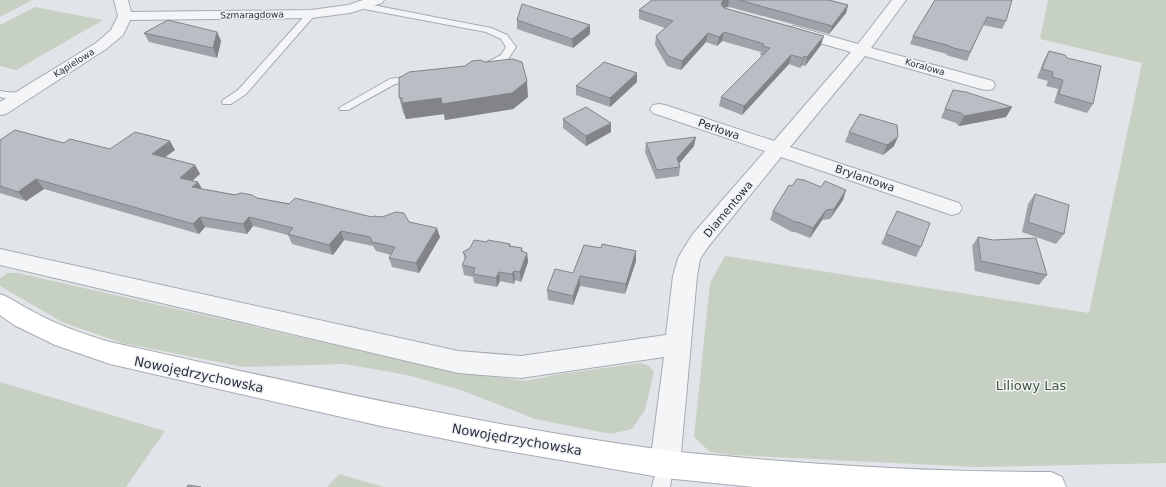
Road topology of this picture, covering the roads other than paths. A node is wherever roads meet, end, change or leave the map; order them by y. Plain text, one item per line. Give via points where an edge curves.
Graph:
1 (121, 0) edge
2 (377, 0) edge
3 (899, 0) edge
4 (362, 6) junction
5 (311, 14) junction
6 (125, 16) junction
7 (778, 26) edge
8 (862, 49) junction
9 (476, 70) edge
10 (424, 77) edge
11 (987, 85) dead end
12 (0, 94) edge
13 (23, 96) junction
14 (227, 102) dead end
15 (344, 108) dead end
16 (659, 108) dead end
17 (0, 110) edge
18 (778, 149) junction
19 (952, 208) dead end
20 (0, 257) edge
21 (0, 303) edge
22 (678, 344) junction
23 (663, 475) edge
24 (1051, 487) edge

1 - 6 street
2 - 4 street, Szmaragdowa
3 - 8 street, Diamentowa
4 - 5 street, Szmaragdowa via 332,13
4 - 9 lane via 488,30 504,37 511,46 504,58 489,67
5 - 6 street, Szmaragdowa
5 - 14 lane via 242,92
6 - 13 street, Kąpielowa via 118,32 101,46
7 - 8 street, Koralowa
8 - 11 street, Koralowa
8 - 18 street, Diamentowa
10 - 15 lane via 393,81
12 - 13 lane
13 - 17 street, Kąpielowa
16 - 18 street, Perłowa
18 - 19 street, Brylantowa
18 - 22 street, Diamentowa via 700,241 689,258
20 - 22 street via 458,362 521,366
21 - 23 street, Nowojędrzychowska via 23,318 64,338 110,354 381,414 490,435
22 - 23 street, Diamentowa
23 - 24 street, Nowojędrzychowska via 807,478 969,487

